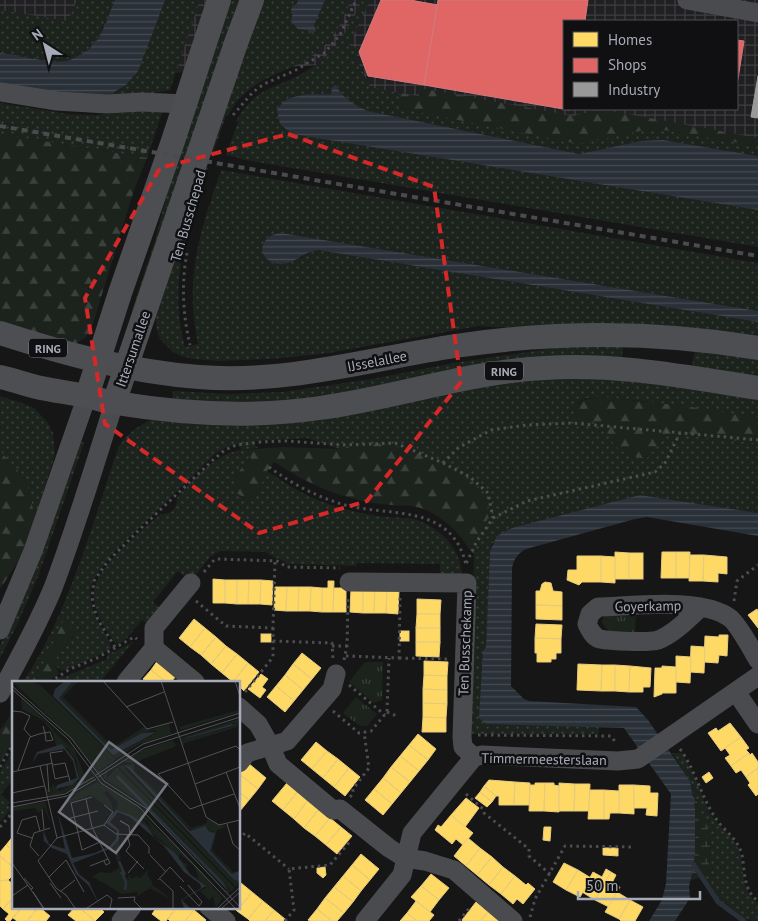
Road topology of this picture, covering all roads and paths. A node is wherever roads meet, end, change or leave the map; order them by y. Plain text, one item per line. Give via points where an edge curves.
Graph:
1 (219, 0) edge
2 (252, 0) edge
3 (356, 0) edge
4 (687, 0) edge
5 (758, 13) edge
6 (0, 92) edge
7 (185, 104) junction
8 (233, 116) dead end
9 (188, 251) dead end
10 (0, 333) edge
11 (190, 345) dead end
12 (758, 348) edge
13 (97, 361) junction
14 (127, 368) junction
15 (0, 377) edge
16 (758, 388) edge
17 (87, 396) junction
18 (114, 403) junction
19 (680, 433) junction
20 (758, 440) edge
21 (443, 463) junction
22 (270, 467) dead end
23 (493, 518) junction
24 (275, 561) junction
25 (758, 565) edge
26 (466, 573) junction
27 (349, 582) junction
28 (400, 583) junction
29 (187, 587) junction
30 (701, 607) junction
31 (731, 619) junction
32 (273, 628) junction
33 (0, 630) edge
34 (273, 641) junction
35 (332, 646) junction
36 (347, 646) junction
37 (116, 647) junction
38 (154, 648) junction
39 (346, 656) junction
40 (388, 658) junction
41 (399, 658) junction
42 (464, 659) junction
43 (758, 660) edge
44 (336, 674) junction
45 (758, 676) edge
46 (52, 681) edge
47 (127, 681) edge
48 (194, 681) edge
49 (736, 692) junction
50 (0, 693) edge
51 (242, 700) edge
52 (321, 701) junction
53 (386, 713) junction
54 (399, 717) dead end
55 (758, 724) edge
56 (364, 732) junction
57 (462, 737) junction
58 (671, 737) junction
59 (616, 743) dead end
60 (12, 746) edge
61 (271, 746) junction
62 (474, 757) junction
63 (240, 762) edge
64 (0, 767) edge
65 (452, 782) junction
66 (340, 809) junction
67 (12, 813) edge
68 (0, 827) edge
69 (362, 827) junction
70 (240, 839) edge
71 (635, 847) dead end
72 (405, 858) junction
73 (290, 869) junction
74 (550, 874) junction
75 (758, 901) edge
76 (131, 908) edge
77 (211, 908) edge
78 (121, 921) edge
79 (226, 921) edge
80 (285, 921) edge
81 (365, 921) edge
82 (513, 921) edge
83 (529, 921) edge

1 - 7 main road
2 - 14 main road, Ittersumallee
3 - 8 path via 340,35 324,53 264,84 245,100
4 - 5 street
6 - 7 street via 57,101
7 - 13 main road
9 - 11 path, Ten Busschepad via 183,290
10 - 13 main road, IJsselallee / RING
12 - 14 main road, IJsselallee / RING via 694,338 600,334 456,346 295,375 199,377
13 - 14 main road, IJsselallee / RING
13 - 17 main road
14 - 18 main road, Ittersumallee
15 - 17 main road, RING
16 - 18 main road, RING via 642,370 567,367 499,371 352,403 290,411 188,412
17 - 18 main road, RING
17 - 33 street via 33,551
18 - 50 street, Ittersumallee via 52,588
19 - 20 path
19 - 21 path via 572,424 527,425 491,430 458,448
19 - 23 path via 665,463 655,472 527,501
21 - 23 path via 470,477 488,493
21 - 37 path via 395,443 262,442 236,445 225,450 108,561 94,581 92,597 98,620
22 - 26 path via 300,487 329,500 361,509 405,513 428,519 453,538 463,555
23 - 26 path via 476,543
24 - 27 path via 287,567 349,569
24 - 29 path via 214,560
24 - 32 path
25 - 31 path via 736,581
26 - 28 street, Ten Busschekamp
26 - 42 street, Ten Busschekamp
27 - 28 street, Ten Busschekamp
27 - 36 path
28 - 41 path
29 - 32 path via 226,626
29 - 38 street via 154,628
30 - 30 street, Goyerkamp via 598,607 590,614 587,624 598,638 658,640
30 - 31 street, Goyerkamp
31 - 43 street
32 - 34 path
34 - 35 path via 332,643
34 - 51 path via 273,657
35 - 36 path
35 - 44 path
36 - 39 path
37 - 38 path via 134,637
37 - 46 path
38 - 47 street
38 - 48 street
39 - 40 path
39 - 44 path
40 - 41 path
40 - 53 path
41 - 42 path
42 - 57 street, Ten Busschekamp
44 - 52 street via 332,689
44 - 53 path
45 - 49 street, Timmermeesterslaan
49 - 55 street
49 - 58 street, Timmermeesterslaan
51 - 61 street
52 - 56 path via 359,733
52 - 61 street via 287,741
53 - 54 path
53 - 56 path via 371,731
56 - 66 path via 369,768
57 - 59 path via 611,736
57 - 62 street via 463,747
58 - 62 street, Timmermeesterslaan via 638,759
58 - 75 path via 693,769 713,814 738,844 746,884
60 - 64 path
61 - 63 street via 247,753
61 - 66 street via 278,764 333,810
62 - 65 street, Timmermeesterslaan
65 - 72 street, Timmermeesterslaan via 412,833
65 - 74 path via 529,849 529,856
66 - 69 street
67 - 68 path
69 - 72 street
69 - 73 path via 330,865
70 - 73 path via 245,833
71 - 74 path via 566,846
72 - 81 street, Timmermeesterslaan via 402,875
72 - 82 street via 425,860 454,870
73 - 80 path via 294,910
74 - 83 path via 535,899
76 - 78 street
77 - 79 street

